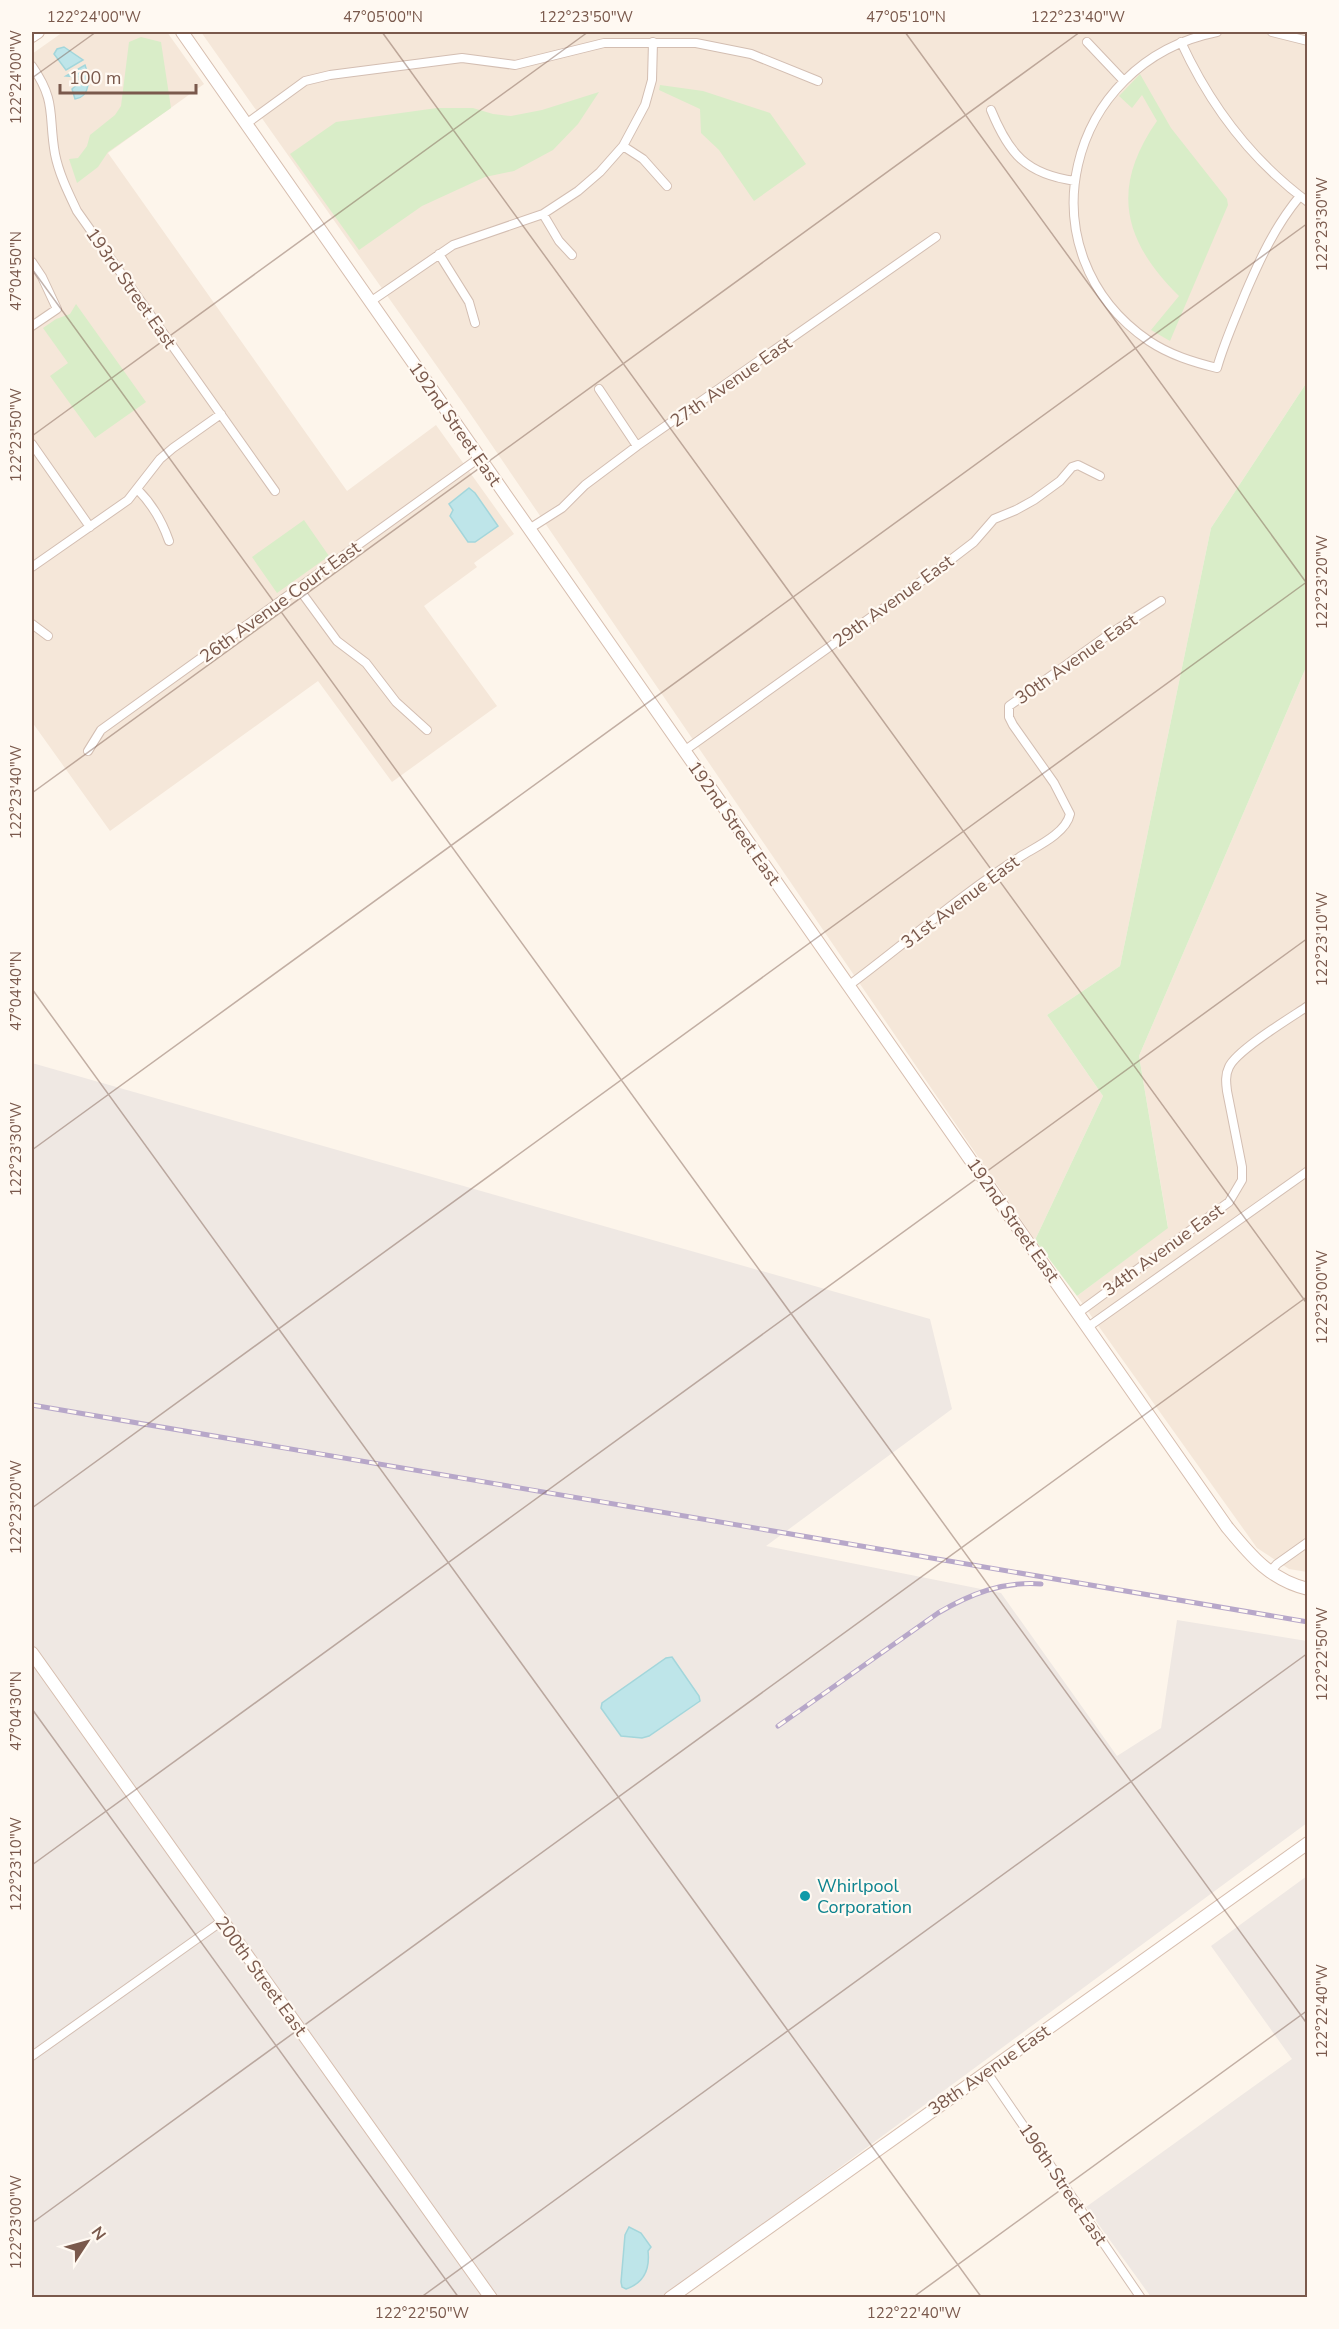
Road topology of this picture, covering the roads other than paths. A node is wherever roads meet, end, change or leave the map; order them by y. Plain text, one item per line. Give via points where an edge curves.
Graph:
1 (38, 32) edge
2 (182, 32) edge
3 (1217, 32) edge
4 (1272, 32) edge
5 (32, 36) edge
6 (1308, 41) edge
7 (652, 42) junction
8 (1087, 42) dead end
9 (1181, 42) junction
10 (32, 66) edge
11 (1123, 80) junction
12 (818, 81) dead end
13 (991, 110) dead end
14 (246, 124) junction
15 (623, 146) junction
16 (1075, 181) junction
17 (666, 186) dead end
18 (1300, 196) junction
19 (1308, 202) edge
20 (543, 214) junction
21 (936, 237) dead end
22 (439, 254) junction
23 (572, 255) dead end
24 (32, 262) edge
25 (370, 302) junction
26 (475, 323) dead end
27 (32, 326) edge
28 (599, 389) dead end
29 (221, 414) junction
30 (32, 444) edge
31 (637, 446) junction
32 (479, 458) junction
33 (1100, 476) dead end
34 (138, 490) junction
35 (275, 491) dead end
36 (90, 527) junction
37 (529, 529) junction
38 (169, 541) dead end
39 (32, 567) edge
40 (298, 588) junction
41 (1161, 601) dead end
42 (32, 624) edge
43 (48, 636) dead end
44 (427, 730) dead end
45 (88, 751) dead end
46 (684, 751) junction
47 (1070, 818) joint
48 (848, 987) junction
49 (1308, 1006) edge
50 (1308, 1171) edge
51 (1078, 1313) junction
52 (1088, 1327) junction
53 (1308, 1542) edge
54 (1269, 1573) junction
55 (1308, 1589) edge
56 (32, 1653) edge
57 (1308, 1843) edge
58 (222, 1921) junction
59 (32, 2056) edge
60 (986, 2071) junction
61 (491, 2298) edge
62 (670, 2298) edge
63 (1141, 2298) edge

1 - 5 street
2 - 14 street, 192nd Street East
3 - 9 street
4 - 6 street
7 - 12 street via 696,43 751,54
7 - 14 street via 604,43 515,65 462,57 330,75 305,81
7 - 15 street via 652,80 645,105
8 - 11 street
9 - 11 street via 1147,60
9 - 18 street via 1224,118 1257,158
10 - 29 street, 193rd Street East via 50,100 55,153 64,186 77,211
11 - 16 street via 1092,124
13 - 16 street via 1006,143 1024,162 1046,175
14 - 25 street, 192nd Street East
15 - 17 street via 643,159
15 - 20 street via 578,191
16 - 18 street via 1075,214 1082,249 1105,297 1149,341 1178,357 1217,368 1266,246
18 - 19 street
20 - 22 street via 476,236
20 - 23 street
21 - 31 street, 27th Avenue East
22 - 25 street
22 - 26 street via 469,302
24 - 27 street via 57,309
25 - 32 street, 192nd Street East
28 - 31 street
29 - 34 street via 160,459
29 - 35 street, 193rd Street East
30 - 36 street
31 - 37 street, 27th Avenue East via 585,485 562,508
32 - 37 street, 192nd Street East
32 - 40 street, 26th Avenue Court East
33 - 46 street, 29th Avenue East via 1078,465 1072,467 1060,481 1034,500 994,519 974,542 945,564
34 - 36 street
34 - 38 street via 163,523
36 - 39 street
37 - 46 street, 192nd Street East
40 - 44 street via 337,641 366,663 396,702
40 - 45 street, 26th Avenue Court East via 101,730
41 - 47 street, 30th Avenue East via 1009,706 1013,725 1064,798
42 - 43 street
46 - 48 street, 192nd Street East
47 - 48 street, 31st Avenue East via 1046,841 991,875
48 - 51 street, 192nd Street East
49 - 51 street, 34th Avenue East via 1239,1055 1229,1067 1227,1091 1242,1180 1229,1202
50 - 52 street
51 - 52 street, 192nd Street East
52 - 54 street, 192nd Street East via 1227,1527
53 - 54 street
54 - 55 street, 192nd Street East
56 - 58 street, 200th Street East
57 - 60 street, 38th Avenue East
58 - 59 street
58 - 61 street, 200th Street East
60 - 62 street, 38th Avenue East
60 - 63 street, 196th Street East

